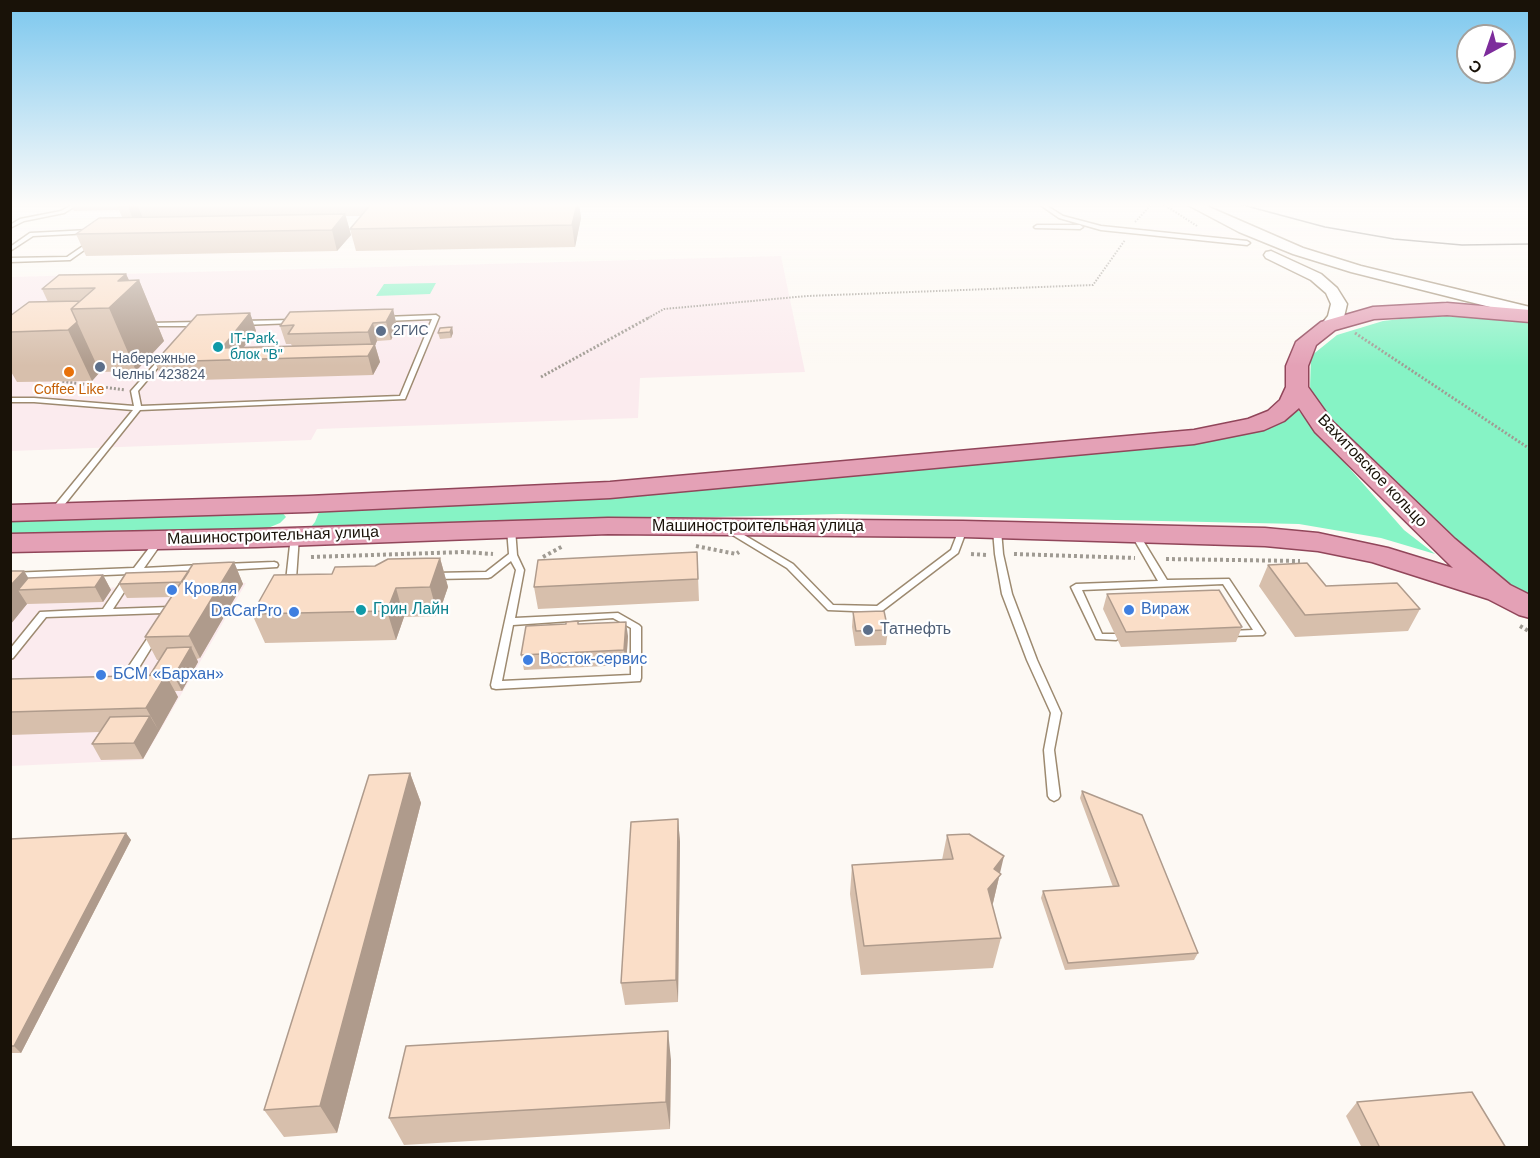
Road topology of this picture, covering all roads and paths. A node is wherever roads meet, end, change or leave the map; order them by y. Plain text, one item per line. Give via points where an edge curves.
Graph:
1 (69, 258) edge
2 (1113, 258) edge
3 (1278, 258) edge
4 (1321, 258) edge
5 (10, 260) edge
6 (1530, 314) edge
7 (379, 319) edge
8 (298, 321) edge
9 (228, 323) edge
10 (193, 324) junction
11 (204, 324) edge
12 (1334, 324) junction
13 (137, 326) edge
14 (185, 333) edge
15 (171, 349) edge
16 (541, 377) dead end
17 (60, 381) dead end
18 (1298, 387) junction
19 (134, 391) junction
20 (10, 400) edge
21 (138, 408) junction
22 (1530, 449) edge
23 (278, 505) junction
24 (54, 512) junction
25 (10, 513) edge
26 (724, 526) junction
27 (257, 538) junction
28 (160, 539) junction
29 (512, 542) junction
30 (967, 542) junction
31 (992, 542) junction
32 (10, 543) edge
33 (302, 546) junction
34 (1135, 546) junction
35 (493, 554) dead end
36 (1014, 554) dead end
37 (1166, 560) dead end
38 (1309, 561) edge
39 (274, 565) dead end
40 (217, 567) edge
41 (206, 568) edge
42 (136, 571) junction
43 (10, 576) edge
44 (418, 577) edge
45 (302, 581) edge
46 (1164, 584) junction
47 (1499, 592) junction
48 (106, 612) junction
49 (1522, 616) edge
50 (164, 620) edge
51 (509, 622) junction
52 (158, 629) edge
53 (1530, 632) edge
54 (1231, 634) edge
55 (1116, 636) dead end
56 (10, 656) edge
57 (110, 687) edge
58 (1054, 796) dead end

1 - 5 lane
2 - 16 path via 1093,285 807,296 664,309
3 - 12 street via 1316,277 1332,291 1339,304
4 - 6 street
6 - 12 main road via 1447,309 1373,313
7 - 21 lane via 436,317 403,398
8 - 9 lane
10 - 11 lane
10 - 13 lane
10 - 14 lane
12 - 18 main road via 1307,342 1297,366
12 - 22 path
15 - 19 lane
17 - 19 path
18 - 23 main road, Машиностроительная улица via 1291,403 1276,416 1255,425 1194,437 610,490
18 - 47 main road, Вахитовское кольцо via 1323,427
19 - 21 lane
20 - 21 lane
21 - 24 lane
23 - 24 main road, Машиностроительная улица
23 - 27 main road via 304,510 301,519
24 - 25 main road, Машиностроительная улица
26 - 29 main road, Машиностроительная улица
26 - 30 main road, Машиностроительная улица
26 - 30 lane via 790,566 831,608 879,609
27 - 28 main road, Машиностроительная улица
27 - 33 main road, Машиностроительная улица
28 - 32 main road, Машиностроительная улица
28 - 42 lane
29 - 33 main road, Машиностроительная улица
29 - 44 lane via 488,575
29 - 51 lane via 520,570
30 - 31 main road, Машиностроительная улица
30 - 31 path
31 - 34 main road, Машиностроительная улица
31 - 58 lane via 999,554 1007,594 1056,713 1049,750
33 - 35 path
33 - 45 lane via 291,581
34 - 36 path via 1097,555
34 - 46 lane
34 - 47 main road, Машиностроительная улица via 1265,537 1318,542 1378,554
37 - 38 path
39 - 40 lane
41 - 42 lane
42 - 43 lane
42 - 48 lane
46 - 54 lane via 1226,581 1260,633
46 - 55 lane via 1076,587 1099,637
47 - 49 main road, Вахитовское кольцо
48 - 50 lane via 170,610
48 - 56 lane via 43,614
49 - 53 path
51 - 51 lane via 496,685 636,678 636,627 615,615
52 - 57 lane via 121,687

